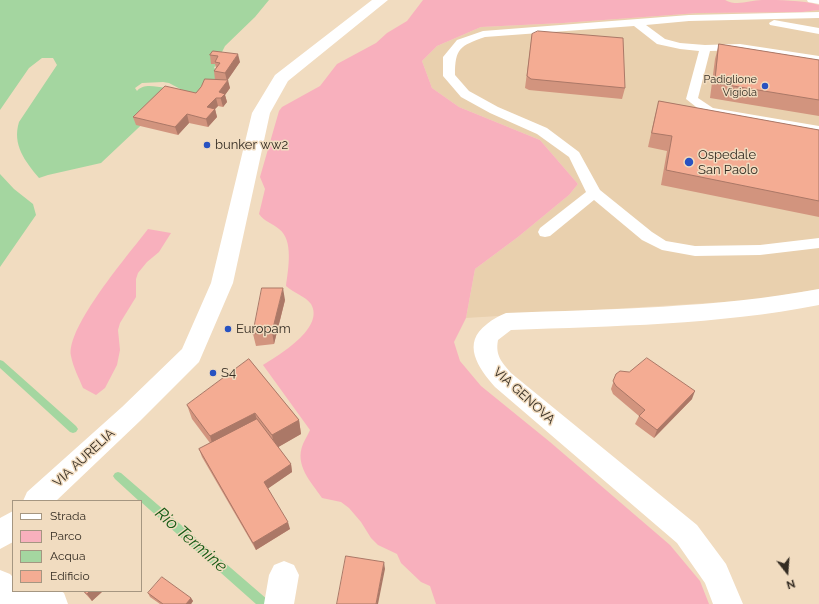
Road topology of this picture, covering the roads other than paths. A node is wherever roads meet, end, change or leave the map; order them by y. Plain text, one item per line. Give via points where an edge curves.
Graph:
1 (381, 0) edge
2 (812, 0) edge
3 (819, 1) edge
4 (819, 15) edge
5 (741, 17) junction
6 (636, 22) junction
7 (819, 31) edge
8 (705, 48) junction
9 (819, 59) edge
10 (819, 130) edge
11 (594, 193) junction
12 (545, 232) dead end
13 (819, 243) edge
14 (819, 297) edge
15 (38, 500) edge
16 (12, 525) edge
17 (0, 536) edge
18 (284, 575) dead end
19 (0, 584) edge
20 (12, 586) edge
21 (37, 592) edge
22 (17, 604) edge
23 (53, 604) edge
24 (279, 604) edge
25 (728, 604) edge

1 - 15 main road, VIA AURELIA via 281,78 262,113 222,283 191,355
2 - 3 lane
4 - 5 lane
5 - 6 lane
5 - 7 lane
6 - 8 lane via 661,42
6 - 11 lane via 483,34 460,42 449,56 449,76 465,94 542,131 574,155
8 - 9 lane via 740,47
8 - 10 lane via 692,99 709,110
11 - 12 lane
11 - 13 lane via 662,245 695,251 760,250
14 - 25 main road, VIA GENOVA via 777,305 693,314 506,322 487,336 484,349 488,364 503,380 687,534 716,574
16 - 17 main road
18 - 24 main road
19 - 20 main road
19 - 22 main road
21 - 23 main road

